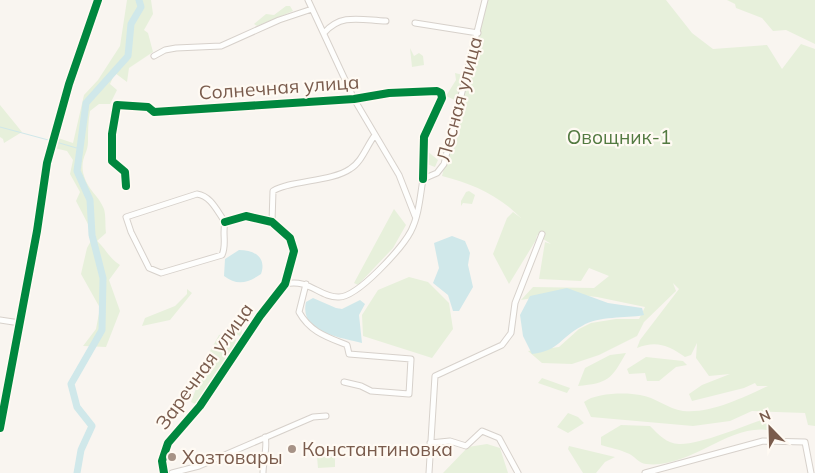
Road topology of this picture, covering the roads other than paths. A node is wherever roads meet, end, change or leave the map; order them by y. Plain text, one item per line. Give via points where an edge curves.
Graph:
1 (98, 0) edge
2 (308, 0) edge
3 (485, 0) edge
4 (312, 9) junction
5 (386, 21) dead end
6 (415, 23) dead end
7 (324, 33) junction
8 (478, 33) junction
9 (154, 56) dead end
10 (354, 99) junction
11 (375, 135) junction
12 (423, 179) junction
13 (126, 186) dead end
14 (416, 217) junction
15 (225, 222) junction
16 (272, 222) junction
17 (542, 234) dead end
18 (285, 284) junction
19 (306, 284) junction
20 (0, 320) edge
21 (20, 323) junction
22 (344, 382) dead end
23 (326, 416) dead end
24 (0, 428) edge
25 (265, 437) junction
26 (430, 443) junction
27 (164, 473) edge
28 (172, 473) edge
29 (263, 473) edge
30 (429, 473) edge
31 (518, 473) edge
32 (645, 473) edge
33 (811, 473) edge

1 - 21 street via 69,84 47,163
2 - 4 street
3 - 8 street, Лесная улица
4 - 7 street
4 - 9 street via 221,46 176,48
5 - 7 street via 342,19
6 - 8 street
7 - 10 street
8 - 12 street, Лесная улица via 444,164 437,174
10 - 11 street
10 - 12 street, Солнечная улица via 396,92 441,93 442,98 424,137
10 - 13 street, Солнечная улица via 154,112 148,107 117,105 112,161 124,172
11 - 14 street via 406,191
11 - 16 street via 350,170 273,191
12 - 14 street, Лесная улица
14 - 19 street, Лесная улица via 401,244 364,286 351,294 339,298
15 - 15 street via 209,199 198,194 126,218 149,268 161,272 222,255 226,246
15 - 16 street via 246,216
16 - 18 street via 290,238 294,251
17 - 26 street via 515,303 510,333 502,345 435,376
18 - 19 street via 296,281
18 - 27 street, Заречная улица via 200,406 168,444 162,461
19 - 22 street via 299,312 313,331 347,345 349,354 411,359 409,394 371,391
20 - 21 street
21 - 24 street
23 - 25 street via 313,417
25 - 28 street via 199,466
25 - 29 street
26 - 30 street
26 - 31 street via 450,441 466,446 482,431 499,438
32 - 33 street via 763,441 804,442

